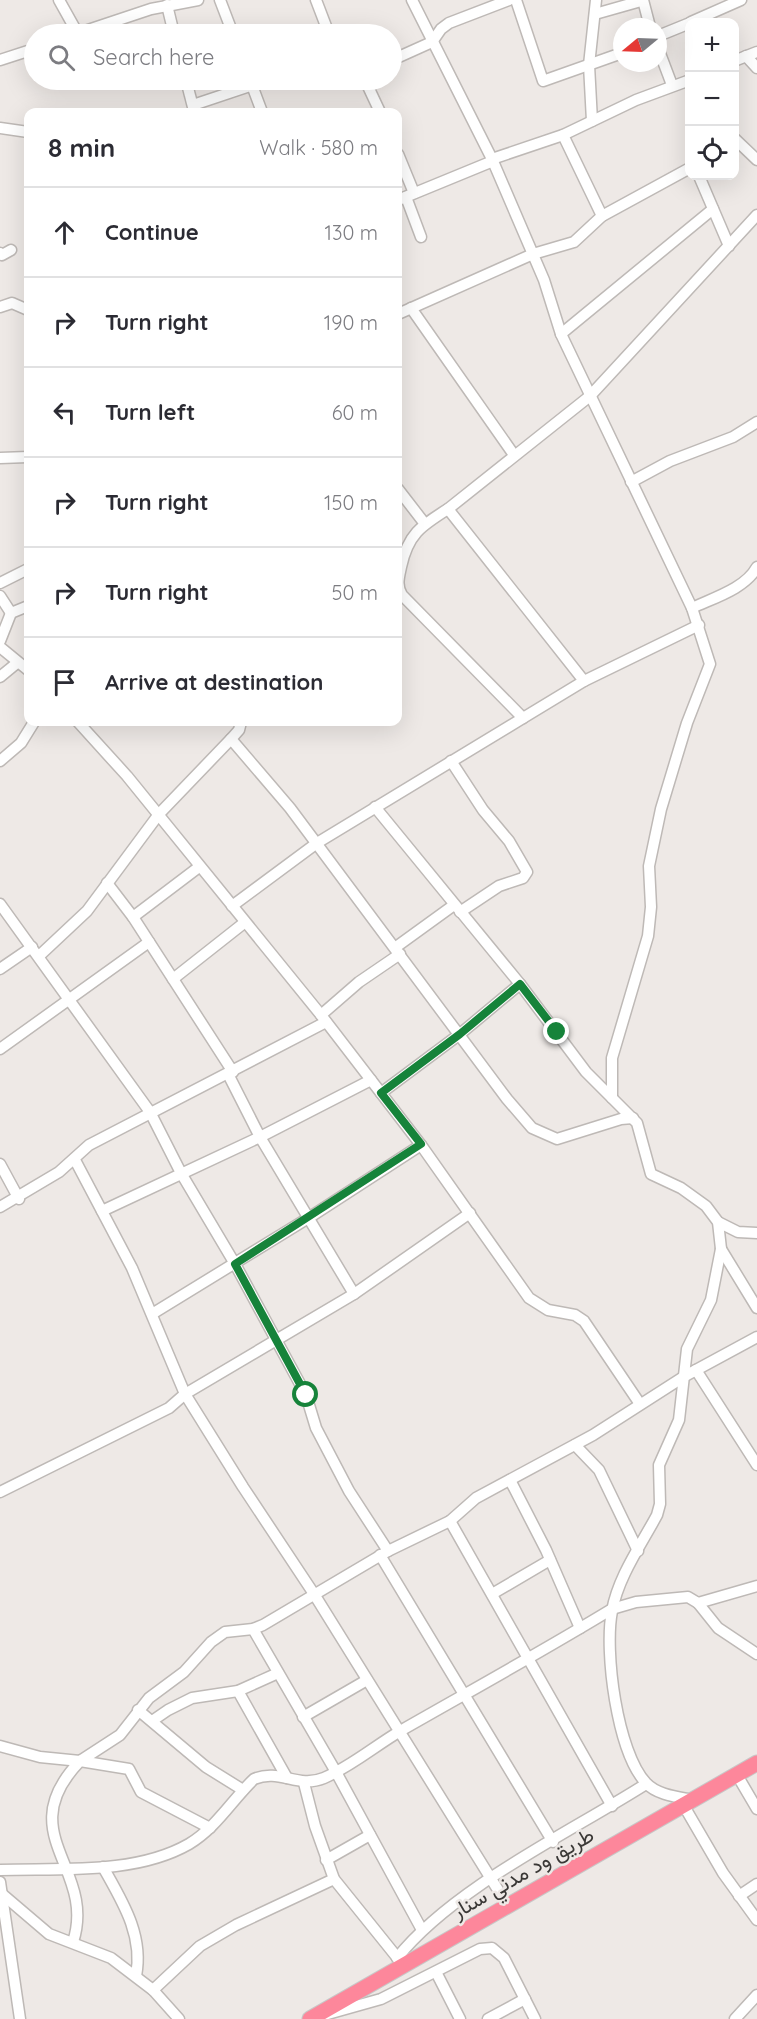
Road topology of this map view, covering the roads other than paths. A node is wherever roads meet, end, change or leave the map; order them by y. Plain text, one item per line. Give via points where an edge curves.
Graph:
1 (59, 0) edge
2 (198, 0) edge
3 (220, 0) edge
4 (316, 0) edge
5 (412, 0) edge
6 (509, 0) edge
7 (516, 0) edge
8 (596, 0) edge
9 (642, 0) edge
10 (741, 0) edge
11 (148, 5) edge
12 (167, 5) junction
13 (595, 14) junction
14 (647, 18) edge
15 (701, 18) edge
16 (72, 24) edge
17 (101, 24) edge
18 (172, 24) edge
19 (228, 24) edge
20 (325, 24) edge
21 (685, 25) edge
22 (667, 32) edge
23 (432, 42) junction
24 (24, 52) edge
25 (752, 54) edge
26 (402, 56) edge
27 (613, 56) edge
28 (0, 60) edge
29 (667, 62) edge
30 (589, 65) junction
31 (757, 69) edge
32 (680, 82) edge
33 (189, 90) edge
34 (236, 90) edge
35 (254, 90) edge
36 (370, 90) edge
37 (194, 108) edge
38 (196, 108) edge
39 (260, 108) edge
40 (378, 108) edge
41 (592, 122) junction
42 (0, 129) edge
43 (24, 132) edge
44 (563, 135) junction
45 (739, 142) edge
46 (492, 160) junction
47 (757, 160) edge
48 (685, 171) edge
49 (402, 175) edge
50 (701, 180) edge
51 (406, 196) edge
52 (712, 209) junction
53 (602, 216) junction
54 (753, 219) edge
55 (757, 234) edge
56 (421, 237) dead end
57 (729, 246) junction
58 (533, 254) junction
59 (0, 307) edge
60 (24, 308) edge
61 (411, 308) junction
62 (402, 312) edge
63 (561, 334) junction
64 (590, 396) junction
65 (757, 423) edge
66 (514, 455) junction
67 (24, 457) edge
68 (0, 458) edge
69 (632, 482) junction
70 (402, 494) edge
71 (448, 509) junction
72 (425, 524) junction
73 (757, 567) edge
74 (402, 569) edge
75 (24, 571) edge
76 (0, 583) edge
77 (402, 593) edge
78 (0, 596) edge
79 (24, 608) edge
80 (692, 608) junction
81 (11, 613) junction
82 (699, 625) junction
83 (0, 641) edge
84 (0, 647) edge
85 (17, 663) junction
86 (24, 667) edge
87 (0, 677) edge
88 (585, 681) junction
89 (523, 718) junction
90 (32, 726) edge
91 (82, 726) edge
92 (240, 726) edge
93 (231, 739) junction
94 (0, 761) edge
95 (451, 761) junction
96 (375, 807) junction
97 (159, 814) junction
98 (317, 843) junction
99 (199, 867) junction
100 (107, 883) junction
101 (0, 904) edge
102 (232, 906) junction
103 (457, 908) junction
104 (133, 917) junction
105 (244, 922) junction
106 (149, 942) junction
107 (32, 946) junction
108 (398, 950) junction
109 (39, 956) junction
110 (0, 969) edge
111 (173, 979) junction
112 (520, 984) junction
113 (71, 1001) junction
114 (323, 1018) junction
115 (460, 1034) junction
116 (0, 1049) edge
117 (230, 1073) junction
118 (371, 1080) junction
119 (381, 1093) junction
120 (612, 1099) junction
121 (150, 1112) junction
122 (633, 1118) junction
123 (260, 1137) junction
124 (421, 1144) junction
125 (75, 1160) junction
126 (0, 1164) edge
127 (181, 1173) junction
128 (19, 1198) junction
129 (0, 1207) edge
130 (102, 1211) junction
131 (470, 1213) junction
132 (310, 1217) junction
133 (718, 1222) junction
134 (757, 1233) edge
135 (721, 1249) junction
136 (235, 1264) junction
137 (354, 1294) junction
138 (757, 1308) edge
139 (152, 1314) junction
140 (757, 1337) edge
141 (277, 1340) junction
142 (696, 1370) junction
143 (685, 1376) junction
144 (185, 1394) junction
145 (640, 1404) junction
146 (575, 1445) junction
147 (757, 1465) edge
148 (510, 1480) junction
149 (0, 1492) edge
150 (450, 1521) junction
151 (638, 1551) junction
152 (384, 1553) junction
153 (550, 1560) junction
154 (757, 1586) edge
155 (314, 1594) junction
156 (492, 1594) junction
157 (699, 1603) junction
158 (612, 1609) junction
159 (580, 1628) junction
160 (253, 1629) junction
161 (757, 1654) edge
162 (529, 1659) junction
163 (278, 1673) junction
164 (367, 1680) junction
165 (238, 1691) junction
166 (464, 1694) junction
167 (138, 1710) junction
168 (303, 1717) junction
169 (152, 1721) junction
170 (398, 1732) junction
171 (0, 1746) edge
172 (80, 1761) junction
173 (757, 1763) edge
174 (336, 1772) junction
175 (737, 1775) junction
176 (287, 1778) junction
177 (304, 1784) junction
178 (646, 1784) junction
179 (243, 1790) junction
180 (689, 1803) junction
181 (612, 1806) junction
182 (757, 1809) edge
183 (210, 1828) junction
184 (370, 1835) junction
185 (553, 1842) junction
186 (326, 1860) junction
187 (103, 1867) junction
188 (67, 1868) junction
189 (0, 1870) edge
190 (334, 1879) junction
191 (489, 1879) junction
192 (0, 1882) edge
193 (757, 1884) edge
194 (2, 1894) junction
195 (739, 1896) junction
196 (508, 1906) junction
197 (757, 1920) edge
198 (422, 1930) junction
199 (74, 1942) junction
200 (401, 1962) junction
201 (436, 1971) junction
202 (136, 1976) junction
203 (153, 1990) junction
204 (756, 1998) edge
205 (525, 1999) junction
206 (312, 2018) edge
207 (20, 2019) edge
208 (179, 2019) edge
209 (460, 2019) edge
210 (488, 2019) edge
211 (535, 2019) edge
212 (735, 2019) edge

1 - 16 street
2 - 12 street
3 - 19 street
4 - 20 street
5 - 23 street
6 - 23 street via 449,23
7 - 30 street via 543,81
8 - 13 street
9 - 13 street
9 - 14 street
10 - 15 street
11 - 12 street
11 - 17 street
12 - 18 street
13 - 30 street
21 - 22 street
23 - 26 street
23 - 46 street
24 - 28 street
25 - 31 street
27 - 30 street
29 - 32 street
30 - 41 street
32 - 41 street
33 - 37 street
34 - 38 street
35 - 39 street
36 - 40 street
41 - 44 street
42 - 43 street
44 - 46 street
44 - 53 street
45 - 47 street
46 - 51 street
46 - 58 street
48 - 53 street
49 - 51 street
50 - 52 street
51 - 56 street
52 - 57 street
52 - 63 street
53 - 58 street via 574,242
54 - 55 street
54 - 57 street
57 - 64 street
58 - 61 street
58 - 63 street
59 - 60 street via 12,303
61 - 62 street
61 - 66 street
63 - 64 street
64 - 66 street
64 - 69 street
65 - 69 street
66 - 71 street
67 - 68 street
69 - 80 street
70 - 72 street
71 - 72 street
71 - 88 street
72 - 74 street via 407,544
73 - 80 street via 743,583
75 - 76 street
77 - 89 street
78 - 81 street
79 - 81 street
80 - 82 street
81 - 83 street
82 - 88 street
82 - 120 street via 710,664 661,809 650,866 648,936 612,1058
84 - 85 street
85 - 86 street
85 - 87 street
88 - 89 street
89 - 95 street
90 - 94 street via 21,743
91 - 97 street
92 - 93 street
93 - 97 street
93 - 98 street
95 - 96 street
95 - 103 street via 527,872 524,878
96 - 98 street
96 - 103 street
97 - 99 street
97 - 100 street
98 - 102 street
98 - 108 street
99 - 102 street
99 - 104 street
100 - 104 street
100 - 109 street via 69,931
101 - 107 street
102 - 105 street
103 - 108 street
103 - 112 street
104 - 106 street
105 - 111 street
105 - 114 street
106 - 111 street
106 - 113 street
107 - 109 street
107 - 110 street
108 - 114 street
108 - 115 street
109 - 113 street
111 - 117 street
112 - 115 street
112 - 120 street via 586,1072
113 - 116 street
113 - 121 street
114 - 117 street
114 - 118 street
115 - 119 street
115 - 122 street via 507,1099 532,1128 546,1137 570,1137
117 - 121 street
117 - 123 street
118 - 119 street
118 - 123 street
119 - 124 street
120 - 122 street
121 - 125 street via 89,1145
121 - 127 street
122 - 133 street via 651,1174 681,1188 706,1206
123 - 127 street
123 - 132 street
124 - 131 street
124 - 132 street
125 - 128 street
125 - 130 street
126 - 128 street
127 - 130 street
127 - 136 street
128 - 129 street
130 - 139 street
131 - 137 street
131 - 145 street via 529,1298 548,1310 585,1320
132 - 136 street
132 - 137 street
133 - 134 street via 738,1232
133 - 135 street
135 - 138 street
135 - 143 street via 711,1300 687,1349
136 - 139 street
136 - 141 street
137 - 141 street
139 - 144 street
140 - 142 street
141 - 144 street
141 - 152 street via 306,1395 316,1428
142 - 143 street
142 - 147 street
143 - 145 street
143 - 151 street via 679,1420 659,1465 660,1504
144 - 149 street via 164,1411
144 - 155 street
145 - 146 street
146 - 148 street
146 - 151 street via 599,1470
148 - 150 street via 476,1497
148 - 153 street
150 - 152 street
150 - 156 street
151 - 158 street
152 - 155 street
152 - 166 street
153 - 156 street
153 - 159 street
154 - 157 street
155 - 160 street
155 - 164 street
156 - 162 street
157 - 158 street via 688,1597 668,1597
157 - 161 street via 718,1628
158 - 159 street
158 - 178 street via 608,1639 610,1674 619,1719
159 - 162 street
160 - 163 street
160 - 167 street via 220,1635 184,1672
162 - 166 street
162 - 181 street
163 - 165 street
163 - 168 street
164 - 168 street
164 - 170 street
165 - 169 street via 192,1698
165 - 176 street
166 - 170 street
166 - 185 street
167 - 169 street
167 - 172 street via 120,1735
168 - 174 street
169 - 179 street via 206,1767
170 - 174 street
170 - 191 street
171 - 172 street via 40,1757
172 - 183 street via 129,1769 141,1792
172 - 188 street via 51,1806 55,1842
173 - 175 highway, طريق ود مدني سنار
174 - 177 street
174 - 184 street
175 - 180 highway, طريق ود مدني سنار
175 - 182 street
176 - 177 street
176 - 179 street via 263,1775
177 - 186 street
178 - 180 street
178 - 181 street
179 - 183 street
180 - 195 street
180 - 196 highway, طريق ود مدني سنار
181 - 185 street
183 - 187 street via 189,1844 161,1855
184 - 186 street
184 - 198 street
185 - 191 street
186 - 190 street
187 - 188 street
187 - 202 street via 134,1929 140,1958
188 - 189 street
188 - 199 street via 78,1912
190 - 200 street
190 - 203 street via 200,1946
191 - 196 street
191 - 198 street
192 - 194 street
193 - 195 street
194 - 199 street via 36,1926
194 - 207 street
195 - 197 street
196 - 200 highway, طريق ود مدني سنار
198 - 200 street
199 - 202 street via 111,1958
200 - 206 highway, طريق ود مدني سنار
201 - 205 street via 480,1949 492,1948 504,1958
201 - 206 street via 381,1999
201 - 209 street
202 - 203 street
203 - 208 street
204 - 212 street
205 - 210 street
205 - 211 street

